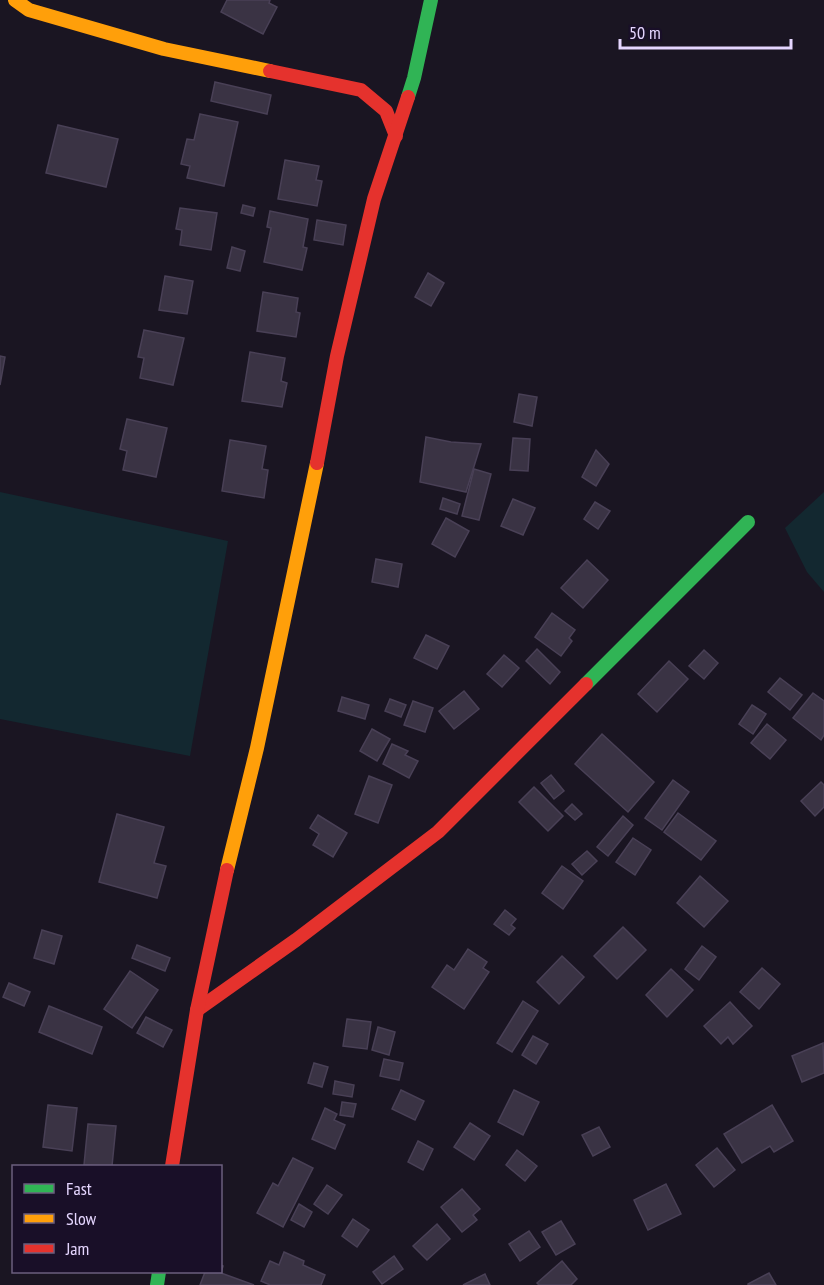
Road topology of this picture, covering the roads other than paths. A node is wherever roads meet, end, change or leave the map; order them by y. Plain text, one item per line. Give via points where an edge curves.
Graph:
1 (15, 0) edge
2 (431, 0) edge
3 (396, 136) junction
4 (748, 522) dead end
5 (197, 1010) junction
6 (172, 1165) edge

1 - 3 main road via 29,10 164,49 361,90 386,111
2 - 3 main road
3 - 5 main road via 374,199 337,356 300,552
4 - 5 main road via 438,832
5 - 6 main road

